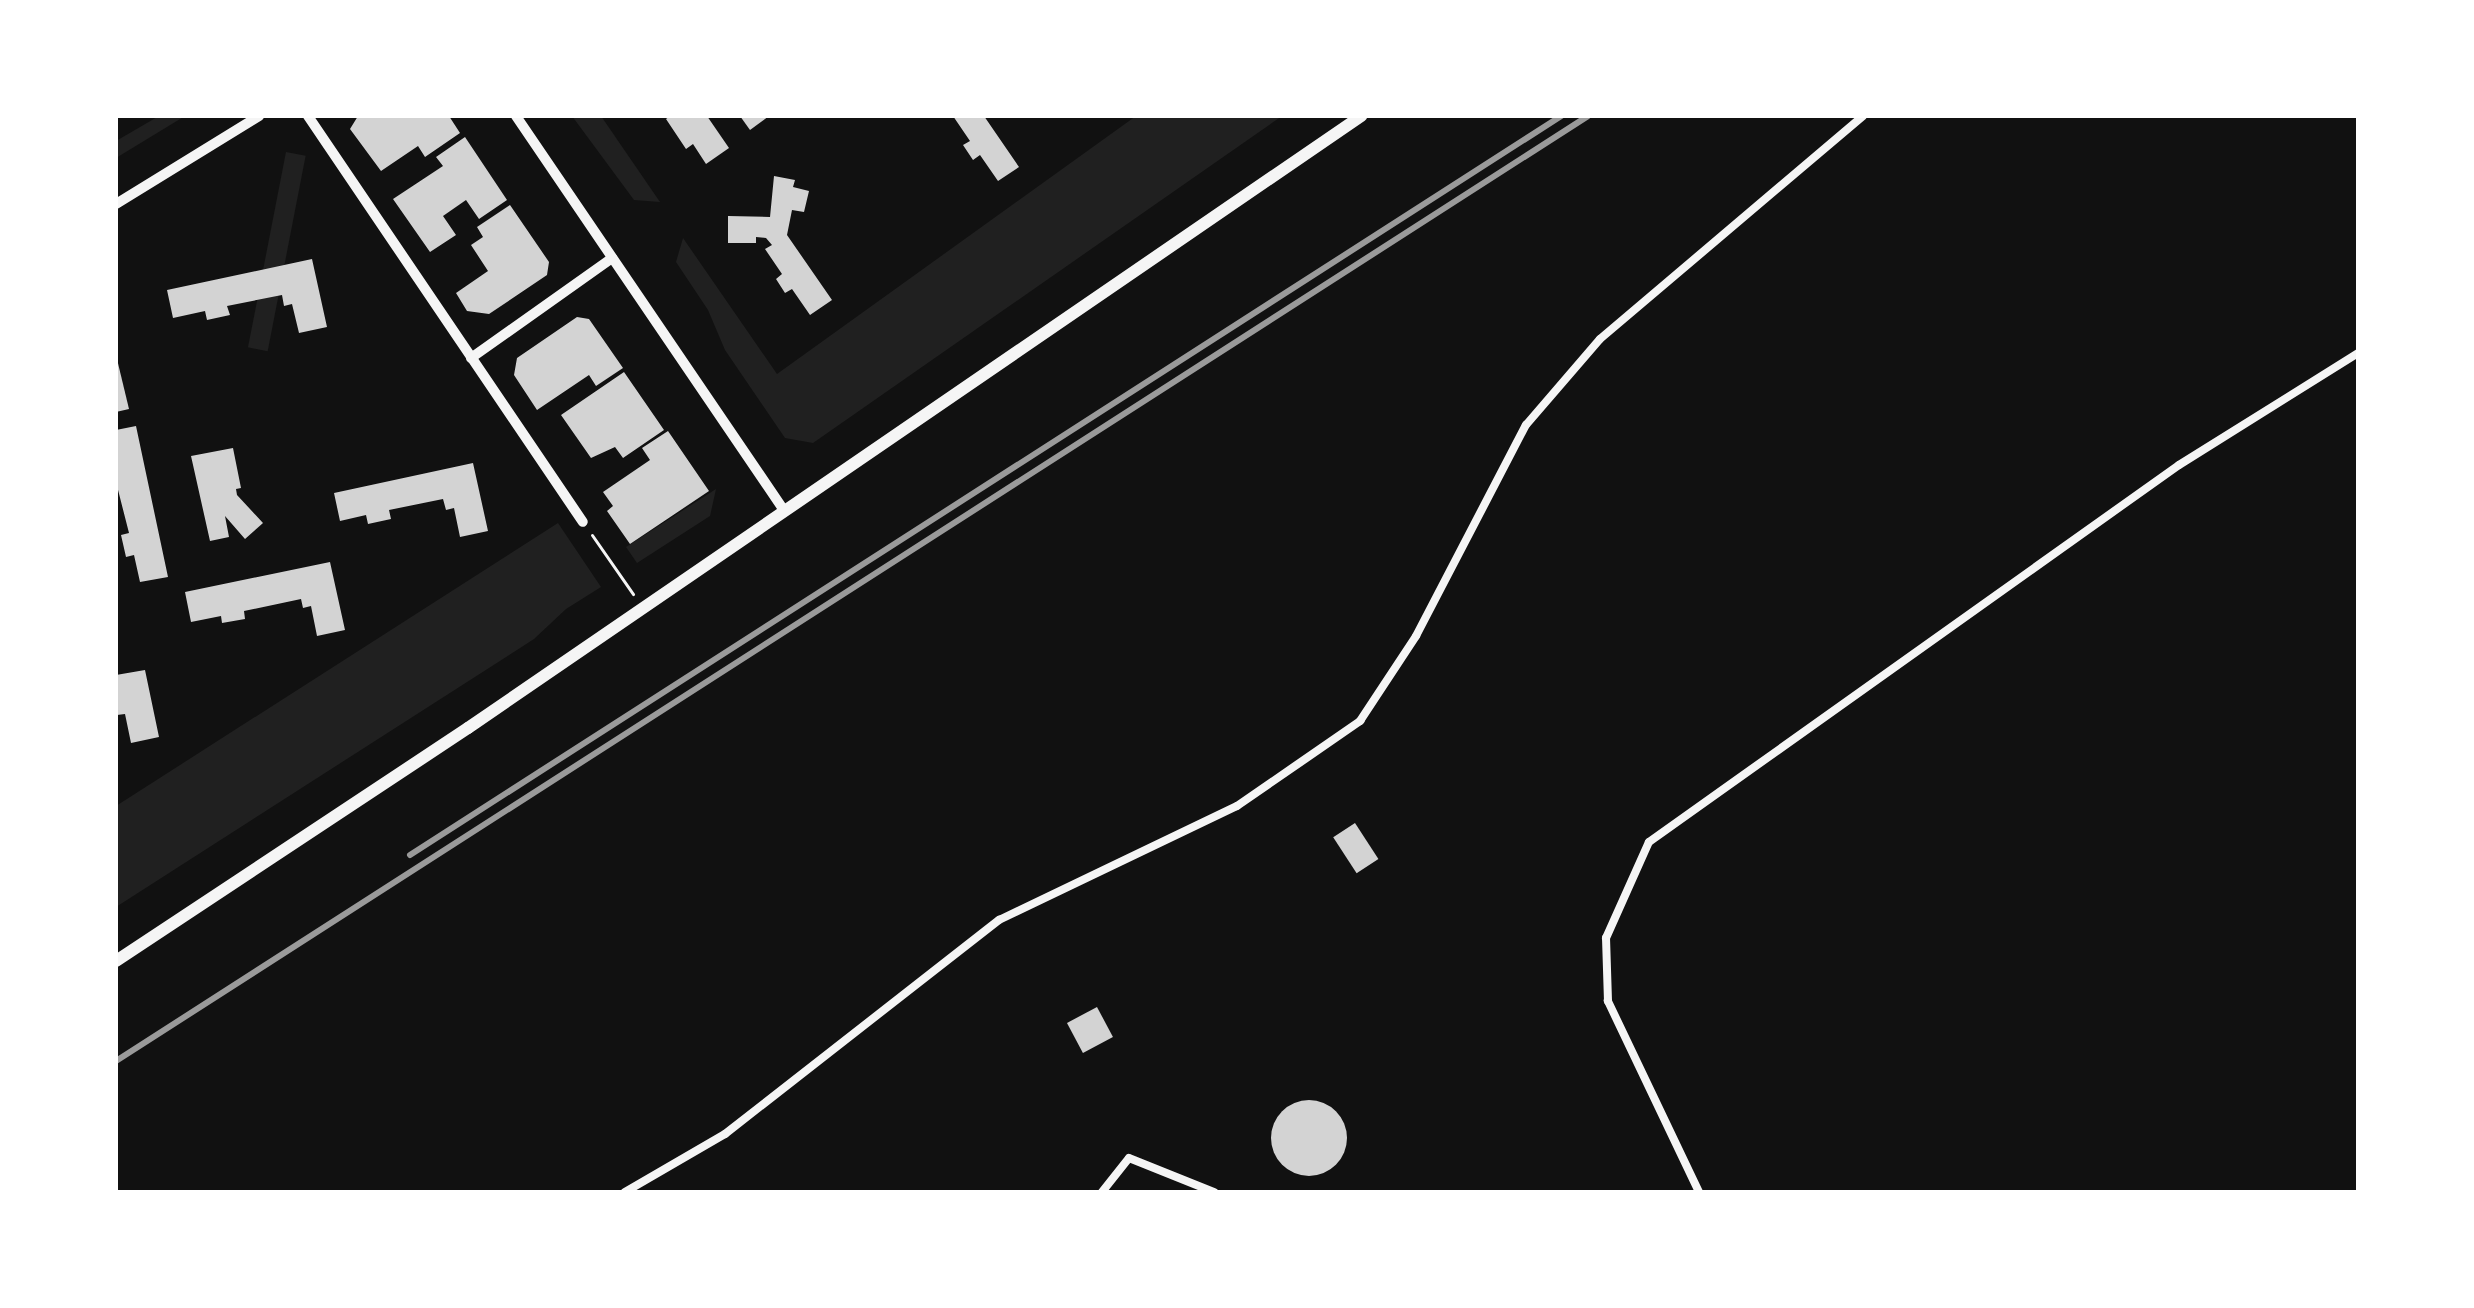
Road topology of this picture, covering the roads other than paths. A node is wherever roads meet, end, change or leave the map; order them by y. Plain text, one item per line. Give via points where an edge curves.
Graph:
1 (259, 116) edge
2 (308, 116) edge
3 (516, 116) edge
4 (1361, 116) edge
5 (1863, 116) edge
6 (116, 204) edge
7 (612, 258) junction
8 (2358, 353) edge
9 (471, 358) junction
10 (784, 510) junction
11 (583, 522) road end
12 (116, 961) edge
13 (625, 1192) edge
14 (1102, 1192) edge
15 (1214, 1192) edge
16 (1699, 1192) edge

1 - 6 street
2 - 9 street
3 - 7 street
4 - 10 main road
5 - 13 street via 1600,339 1526,425 1416,636 1360,721 1237,806 999,920 725,1134
7 - 9 street
7 - 10 street
8 - 16 street via 2179,465 1649,842 1606,938 1608,1001
9 - 11 street
10 - 12 main road
14 - 15 street via 1129,1158

